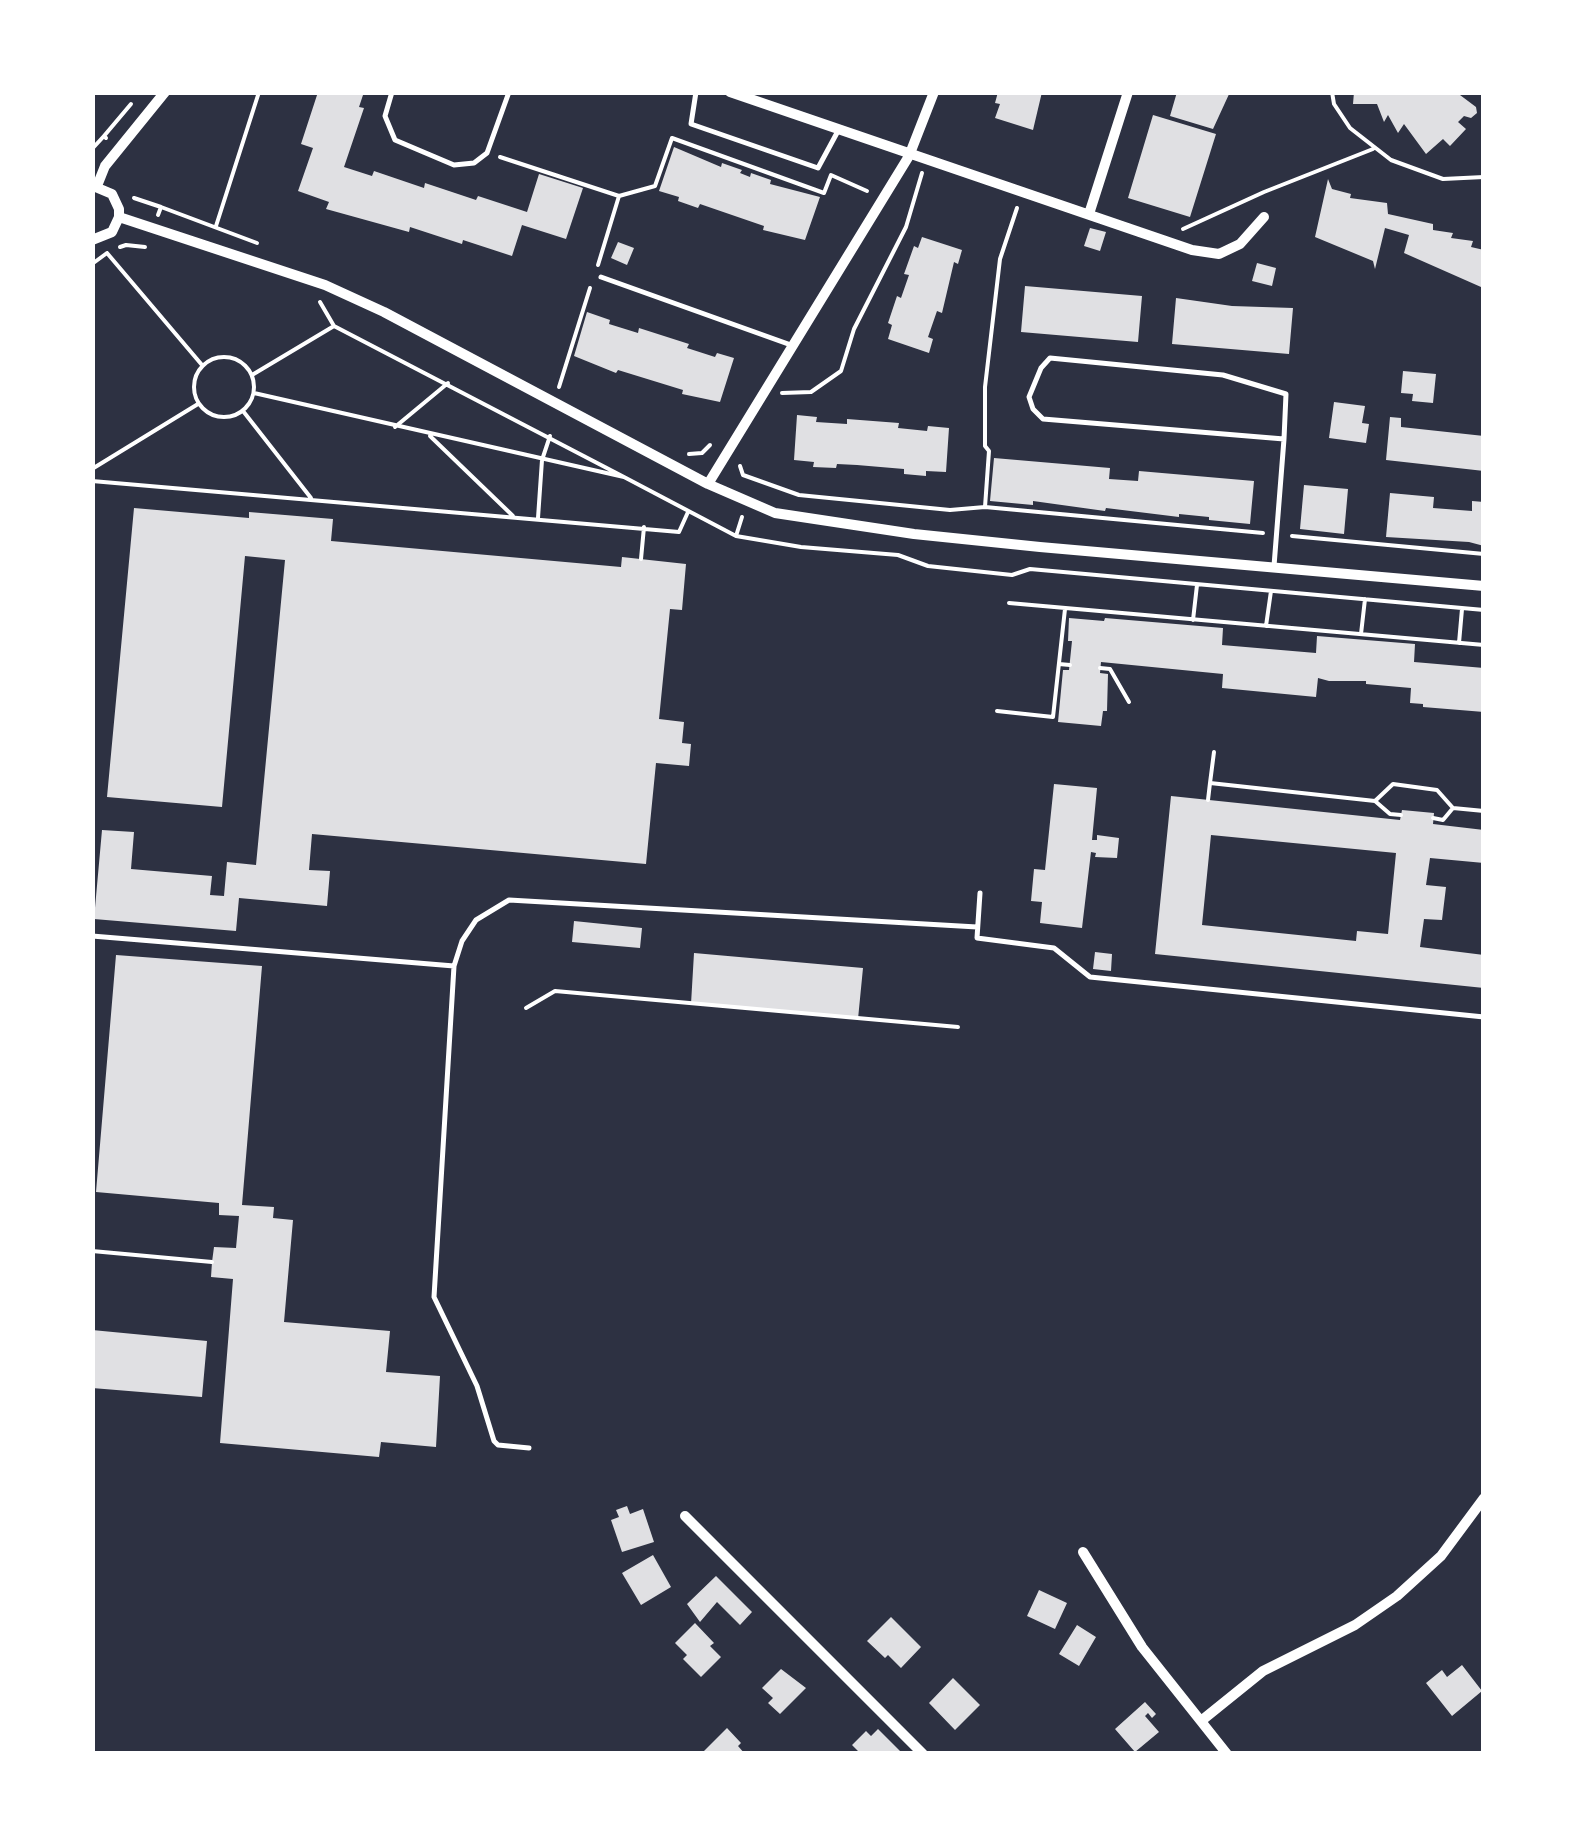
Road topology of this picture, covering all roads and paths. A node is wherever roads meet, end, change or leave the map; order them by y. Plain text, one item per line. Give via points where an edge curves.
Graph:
1 (165, 92) edge
2 (259, 92) edge
3 (392, 92) edge
4 (509, 92) edge
5 (696, 92) edge
6 (730, 92) edge
7 (934, 92) edge
8 (1128, 92) edge
9 (1332, 92) edge
10 (838, 131) junction
11 (104, 136) dead end
12 (1373, 149) junction
13 (92, 150) edge
14 (488, 153) junction
15 (910, 156) junction
16 (925, 161) junction
17 (1484, 177) edge
18 (95, 186) edge
19 (867, 191) dead end
20 (1022, 192) junction
21 (618, 196) junction
22 (1088, 214) junction
23 (1264, 217) dead end
24 (119, 218) junction
25 (216, 226) junction
26 (153, 228) junction
27 (1176, 230) dead end
28 (92, 240) edge
29 (268, 247) dead end
30 (107, 254) junction
31 (92, 264) edge
32 (601, 277) dead end
33 (320, 302) dead end
34 (334, 326) junction
35 (791, 346) junction
36 (202, 365) junction
37 (252, 375) junction
38 (544, 379) dead end
39 (448, 384) junction
40 (254, 393) junction
41 (774, 393) dead end
42 (198, 404) junction
43 (243, 411) junction
44 (395, 427) junction
45 (429, 435) junction
46 (550, 436) junction
47 (1284, 439) junction
48 (726, 450) junction
49 (691, 456) dead end
50 (542, 460) junction
51 (92, 469) edge
52 (624, 477) junction
53 (92, 481) edge
54 (708, 484) junction
55 (312, 500) junction
56 (984, 508) junction
57 (688, 512) junction
58 (513, 516) junction
59 (538, 518) junction
60 (644, 527) junction
61 (1277, 534) junction
62 (1484, 554) edge
63 (640, 559) dead end
64 (1274, 569) junction
65 (1197, 584) junction
66 (1484, 586) edge
67 (1271, 591) junction
68 (1365, 599) junction
69 (1009, 603) dead end
70 (1066, 608) junction
71 (1462, 608) junction
72 (1484, 610) edge
73 (1193, 620) junction
74 (1266, 626) junction
75 (1361, 634) junction
76 (1459, 643) junction
77 (1484, 645) edge
78 (1060, 664) junction
79 (1070, 665) dead end
80 (1100, 668) dead end
81 (1129, 702) dead end
82 (997, 711) dead end
83 (1214, 752) dead end
84 (1210, 783) junction
85 (1208, 800) dead end
86 (1375, 801) junction
87 (1453, 808) junction
88 (1484, 811) edge
89 (1401, 815) dead end
90 (1434, 818) dead end
91 (980, 893) dead end
92 (978, 927) junction
93 (92, 936) edge
94 (454, 966) junction
95 (526, 1008) dead end
96 (1484, 1017) edge
97 (958, 1027) dead end
98 (92, 1251) edge
99 (212, 1262) dead end
100 (529, 1448) dead end
101 (1484, 1498) edge
102 (685, 1516) dead end
103 (1083, 1552) dead end
104 (1201, 1721) junction
105 (923, 1754) edge
106 (1226, 1754) edge

1 - 18 street
2 - 25 path
3 - 14 lane via 385,116 395,140 454,165
4 - 14 lane
5 - 10 lane via 692,124 818,168
6 - 10 street
7 - 15 street
8 - 22 street
9 - 12 path via 1350,128
10 - 15 street
11 - 13 path
12 - 17 path via 1431,176
12 - 27 path
14 - 21 path
15 - 16 street
15 - 35 street
16 - 20 street
16 - 41 path via 906,227 854,328 841,370 811,392
18 - 24 street via 112,194
19 - 21 path via 831,175 824,193 672,138 655,186
20 - 22 street
20 - 56 path via 1000,258 984,386
21 - 38 path via 560,388
22 - 23 street via 1219,254 1240,244
24 - 26 street
24 - 28 street via 112,232
25 - 26 path via 162,207
25 - 29 path
26 - 30 path via 145,247 126,245
26 - 54 street via 384,312
30 - 31 path
30 - 36 path
32 - 35 lane
33 - 34 path
34 - 37 path
34 - 39 path
35 - 48 street
36 - 37 path via 228,357
36 - 42 path via 193,388
37 - 40 path
39 - 44 path
39 - 46 path
40 - 43 path
40 - 44 path
42 - 43 path via 224,418
42 - 51 path
43 - 55 path
44 - 45 path
45 - 50 path
45 - 58 path
46 - 50 path
46 - 52 path
47 - 47 lane via 1043,419 1029,397 1050,358 1223,375 1286,394
47 - 61 lane
48 - 49 path via 712,443
48 - 54 street
48 - 56 path via 743,475 799,495
50 - 52 path
50 - 59 path
52 - 57 path
53 - 55 path
54 - 64 street via 775,513 1015,545
55 - 58 path
56 - 61 path
57 - 60 path via 678,532
57 - 65 path via 736,536 898,555 928,566
58 - 59 path
59 - 60 path
60 - 63 path
61 - 62 path
61 - 64 lane
64 - 66 street
65 - 67 path
65 - 73 path
67 - 68 path
67 - 74 path
68 - 71 path
68 - 75 path
69 - 70 path
70 - 73 path
70 - 78 path
71 - 72 path
71 - 76 path
73 - 74 path
74 - 75 path
75 - 76 path
76 - 77 path
78 - 79 path
78 - 82 path via 1053,718
80 - 81 path via 1110,669
83 - 84 path
84 - 85 path
84 - 86 path
86 - 87 path via 1393,784 1437,790
86 - 89 path
87 - 88 path
87 - 90 path via 1443,820
91 - 92 lane
92 - 94 lane via 509,900 468,929
92 - 96 lane via 977,938 1054,948 1090,977
93 - 94 lane
94 - 100 lane via 434,1298 494,1441
95 - 97 path via 556,991
98 - 99 path
101 - 104 street via 1441,1556 1397,1596 1264,1671
102 - 105 street
103 - 104 street via 1142,1648
104 - 106 street

